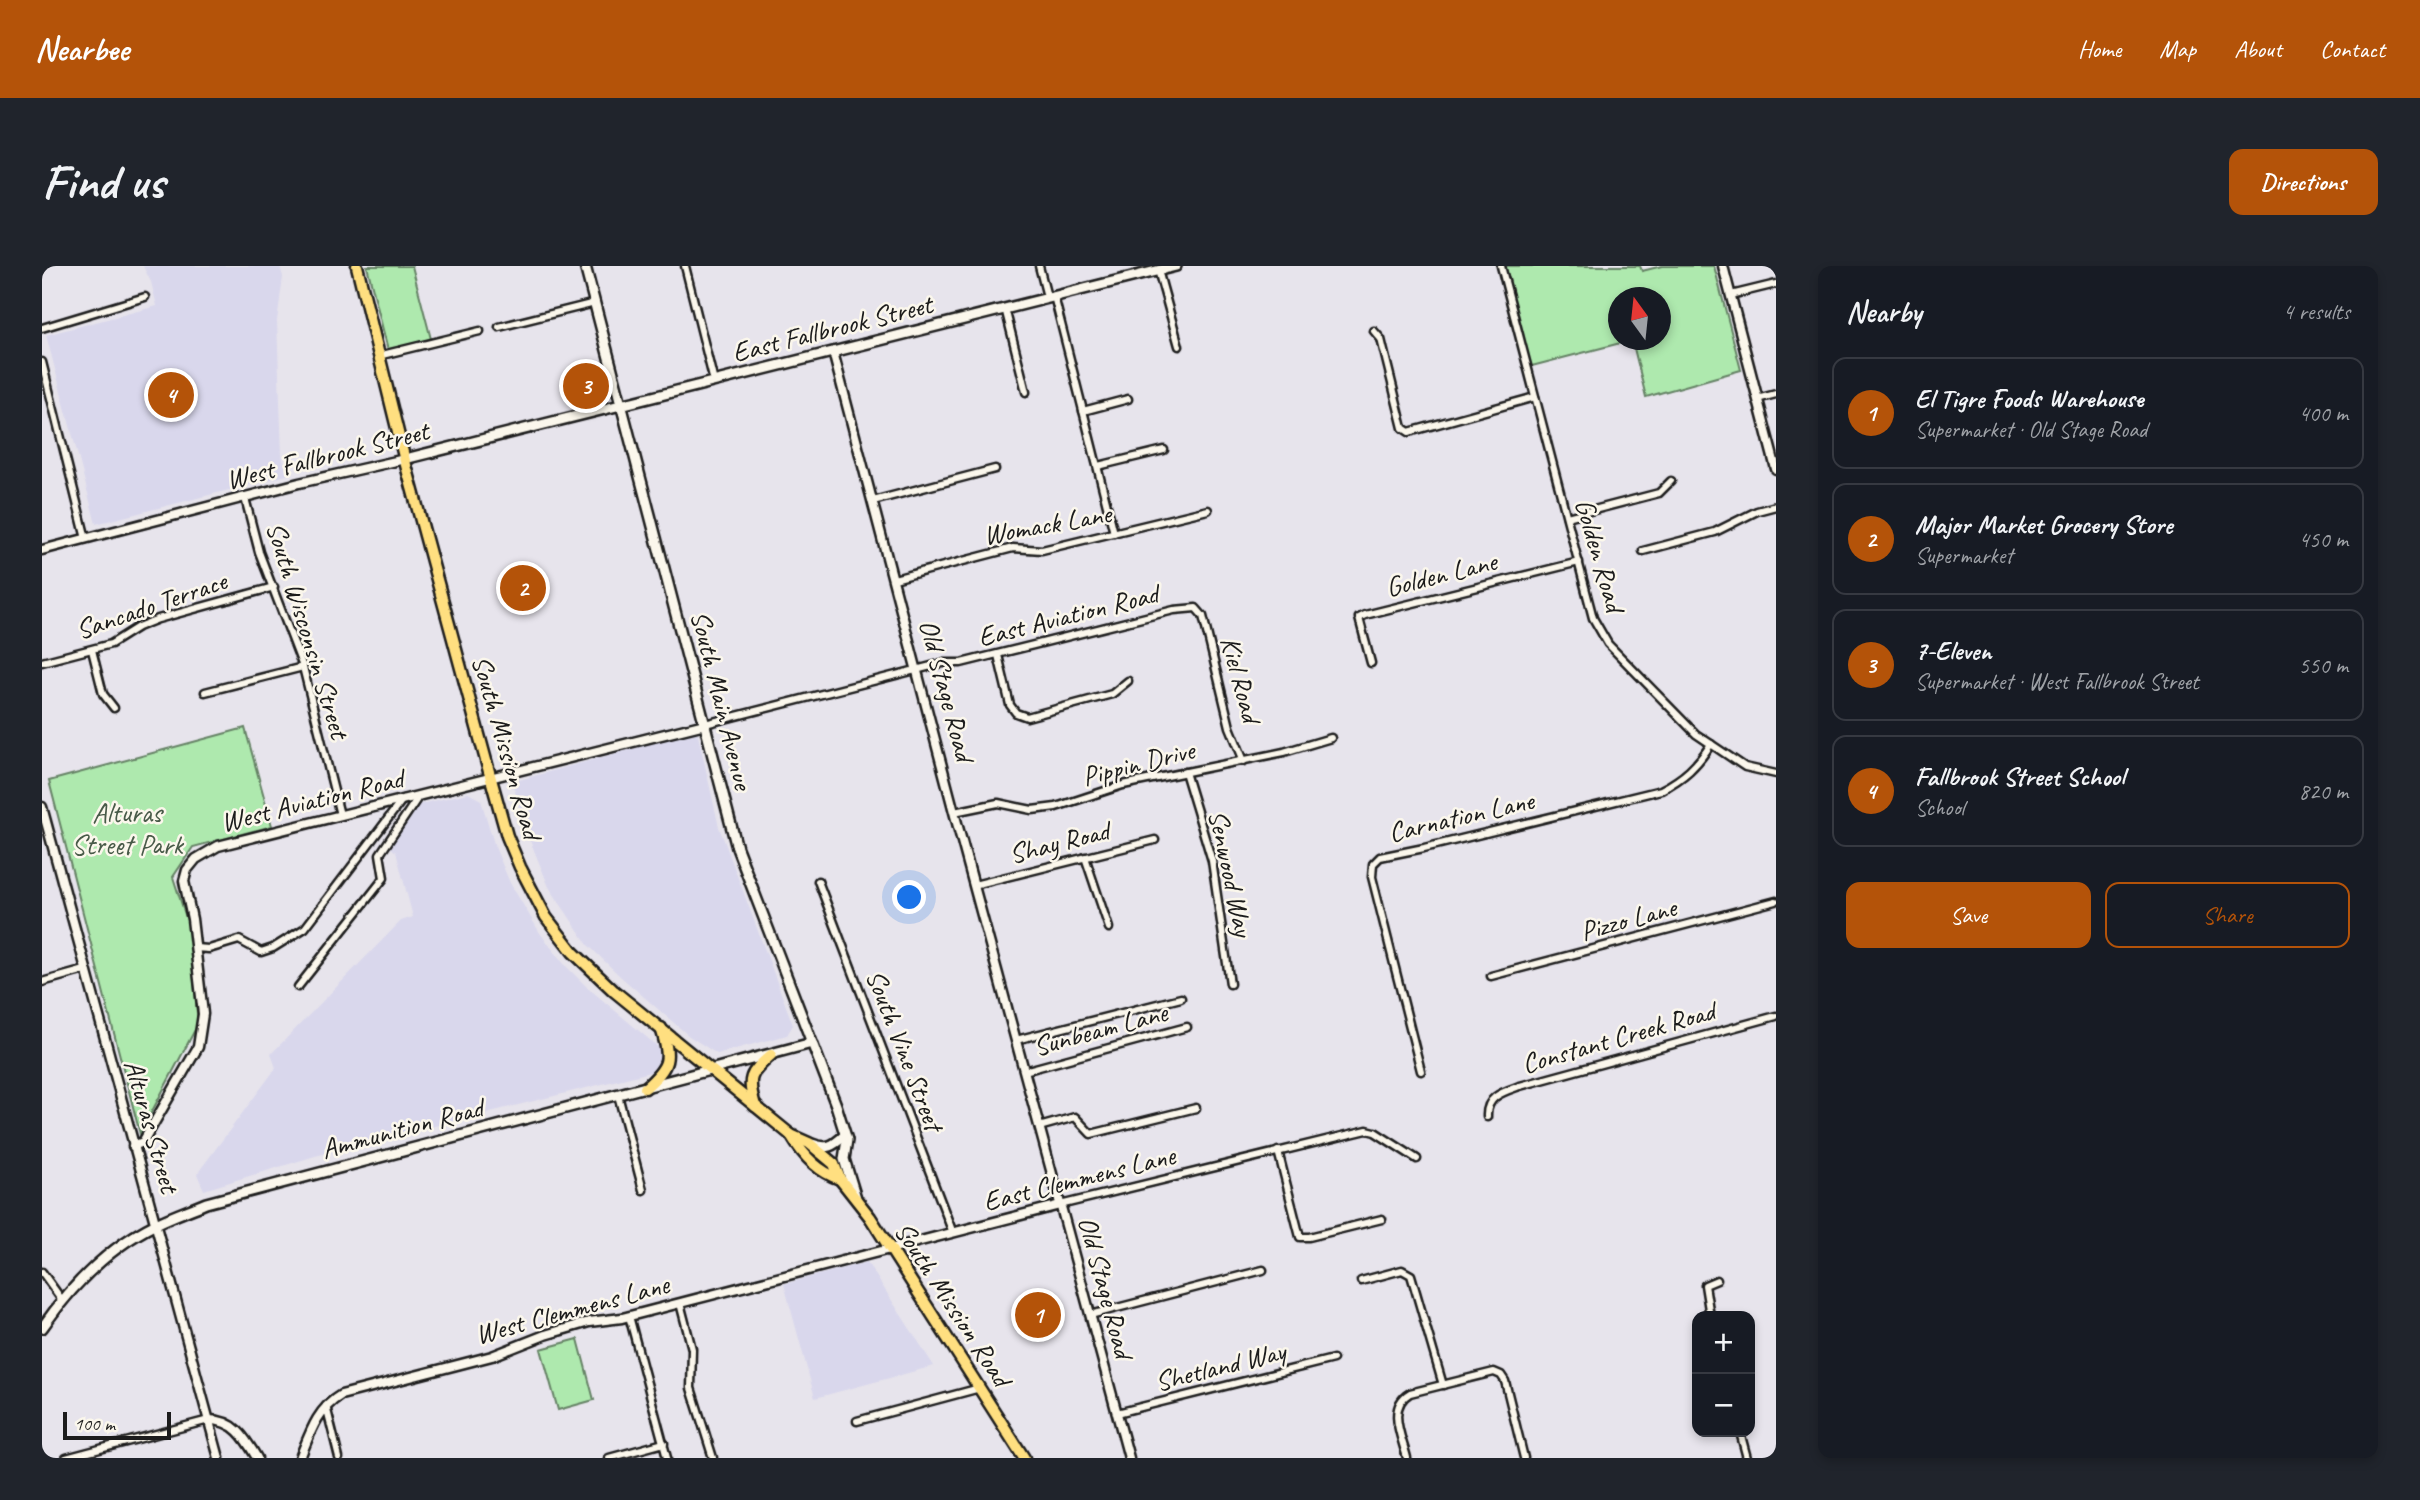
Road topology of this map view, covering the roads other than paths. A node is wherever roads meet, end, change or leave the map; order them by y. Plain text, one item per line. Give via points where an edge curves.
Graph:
1 (357, 266) edge
2 (585, 266) edge
3 (685, 266) edge
4 (1039, 266) edge
5 (1176, 266) edge
6 (1501, 266) edge
7 (1723, 266) edge
8 (1158, 270) junction
9 (1776, 284) edge
10 (1731, 295) junction
11 (1051, 296) junction
12 (145, 297) dead end
13 (595, 303) junction
14 (1004, 308) junction
15 (499, 327) dead end
16 (42, 328) edge
17 (480, 331) dead end
18 (1374, 331) dead end
19 (1179, 346) dead end
20 (833, 352) junction
21 (378, 356) junction
22 (42, 362) edge
23 (714, 382) junction
24 (1027, 392) dead end
25 (1776, 394) edge
26 (1535, 397) junction
27 (1128, 399) dead end
28 (1757, 399) junction
29 (623, 405) junction
30 (1083, 411) junction
31 (1164, 450) dead end
32 (405, 459) junction
33 (1098, 466) junction
34 (995, 469) dead end
35 (1776, 469) edge
36 (1671, 481) dead end
37 (245, 498) junction
38 (873, 501) junction
39 (1776, 506) edge
40 (1208, 510) dead end
41 (1567, 517) junction
42 (1114, 533) junction
43 (86, 539) junction
44 (42, 550) edge
45 (1643, 551) dead end
46 (1579, 562) junction
47 (894, 579) junction
48 (274, 587) junction
49 (1196, 608) joint
50 (92, 650) junction
51 (998, 655) junction
52 (42, 662) edge
53 (1371, 663) dead end
54 (303, 667) junction
55 (918, 670) junction
56 (1128, 681) dead end
57 (205, 692) dead end
58 (114, 708) dead end
59 (705, 724) junction
60 (1331, 738) dead end
61 (1711, 744) junction
62 (1244, 761) junction
63 (1185, 772) junction
64 (1776, 774) edge
65 (491, 779) junction
66 (419, 796) junction
67 (403, 799) junction
68 (42, 807) edge
69 (954, 812) junction
70 (340, 815) junction
71 (1155, 840) dead end
72 (1085, 857) junction
73 (818, 881) dead end
74 (974, 885) junction
75 (1776, 901) edge
76 (1109, 928) dead end
77 (195, 948) junction
78 (85, 971) junction
79 (1491, 976) dead end
80 (42, 982) edge
81 (1230, 984) dead end
82 (298, 987) dead end
83 (1181, 998) dead end
84 (1776, 1016) edge
85 (1187, 1027) dead end
86 (661, 1028) junction
87 (1016, 1040) junction
88 (812, 1044) junction
89 (771, 1055) junction
90 (712, 1070) junction
91 (1024, 1071) junction
92 (1421, 1071) dead end
93 (645, 1088) junction
94 (618, 1095) junction
95 (755, 1107) junction
96 (1196, 1108) dead end
97 (1487, 1118) dead end
98 (1039, 1127) junction
99 (790, 1135) junction
100 (844, 1136) junction
101 (809, 1143) junction
102 (133, 1146) junction
103 (1278, 1151) junction
104 (1416, 1159) dead end
105 (840, 1179) junction
106 (643, 1190) dead end
107 (856, 1199) junction
108 (1060, 1205) junction
109 (1382, 1219) dead end
110 (156, 1224) junction
111 (953, 1233) junction
112 (891, 1250) junction
113 (1263, 1269) dead end
114 (42, 1272) edge
115 (1717, 1280) dead end
116 (1361, 1281) dead end
117 (62, 1300) junction
118 (680, 1303) junction
119 (1709, 1311) edge
120 (1090, 1314) junction
121 (629, 1316) junction
122 (42, 1328) edge
123 (1333, 1359) dead end
124 (1443, 1385) junction
125 (980, 1388) junction
126 (326, 1406) junction
127 (1117, 1413) junction
128 (209, 1420) junction
129 (858, 1421) dead end
130 (1741, 1437) edge
131 (664, 1443) junction
132 (66, 1458) edge
133 (219, 1458) edge
134 (257, 1458) edge
135 (300, 1458) edge
136 (339, 1458) edge
137 (609, 1458) edge
138 (667, 1458) edge
139 (713, 1458) edge
140 (1024, 1458) edge
141 (1129, 1458) edge
142 (1407, 1458) edge
143 (1524, 1458) edge
144 (1747, 1458) edge

1 - 21 main road, South Mission Road
2 - 13 main road, South Main Avenue
3 - 23 street
4 - 11 street
5 - 8 main road, East Fallbrook Street
6 - 26 street, Golden Road
7 - 10 street
8 - 11 main road, East Fallbrook Street
8 - 19 street
9 - 10 street
10 - 28 street
11 - 14 main road, East Fallbrook Street
11 - 30 street
12 - 16 street
13 - 15 street
13 - 29 main road, South Main Avenue
14 - 20 main road, East Fallbrook Street
14 - 24 street
17 - 21 street
18 - 26 street via 1381,339 1403,428 1409,432
20 - 23 main road, East Fallbrook Street
20 - 38 street, Old Stage Road
21 - 32 main road, South Mission Road
22 - 43 street
23 - 29 main road, East Fallbrook Street
25 - 28 street
26 - 41 street, Golden Road
27 - 30 street
28 - 35 street
29 - 32 main road, West Fallbrook Street
29 - 59 main road, South Main Avenue
30 - 33 street
31 - 33 street
32 - 37 street, West Fallbrook Street
32 - 65 main road, South Mission Road
33 - 42 street
34 - 38 street
36 - 41 street via 1659,493
37 - 43 street, West Fallbrook Street
37 - 48 street, South Wisconsin Street
38 - 47 street, Old Stage Road
39 - 45 street via 1715,532
40 - 42 street, Womack Lane
41 - 46 street, Golden Road
42 - 47 street, Womack Lane via 1042,550 1013,548
43 - 44 street, West Fallbrook Street
46 - 53 street, Golden Lane via 1365,615 1359,618
46 - 61 street, Golden Road via 1593,618 1608,644
47 - 55 street, Old Stage Road
48 - 50 street, Sancado Terrace via 158,619
48 - 54 street, South Wisconsin Street
49 - 51 street, East Aviation Road
49 - 62 street, Kiel Road via 1203,616 1230,727
50 - 52 street, Sancado Terrace
50 - 58 street via 103,694
51 - 55 street, East Aviation Road
51 - 56 street via 1010,705 1027,717 1112,694
54 - 57 street
54 - 70 street, South Wisconsin Street
55 - 59 street, East Aviation Road
55 - 69 street, Old Stage Road
59 - 65 street, West Aviation Road
59 - 88 main road, South Main Avenue via 737,848
60 - 62 street, Pippin Drive
61 - 64 street, Golden Road via 1745,767
61 - 92 street, Carnation Lane via 1683,778 1661,790 1380,857 1373,864 1372,877
62 - 63 street, Pippin Drive
63 - 69 street, Pippin Drive via 1123,785 1056,807 1032,810 998,803
63 - 81 street, Senwood Way via 1212,861
65 - 66 street, West Aviation Road
65 - 86 main road, South Mission Road via 511,847 546,917 591,970
66 - 67 street, West Aviation Road
66 - 82 street via 380,854 384,877
67 - 70 street, West Aviation Road
67 - 77 street via 305,928 261,952 239,940
68 - 78 street, Alturas Street
69 - 74 street, Old Stage Road
70 - 77 street, West Aviation Road via 218,846 196,859 184,881
71 - 72 street, Shay Road
72 - 74 street, Shay Road
72 - 76 street
73 - 111 street, South Vine Street
74 - 87 street, Old Stage Road
75 - 79 street, Pizzo Lane
77 - 102 street, West Aviation Road via 202,1014 198,1047 143,1142
78 - 80 street
78 - 102 street, Alturas Street
83 - 87 street
84 - 97 street, Constant Creek Road via 1520,1086 1496,1095
85 - 91 street, Sunbeam Lane
86 - 90 main road, South Mission Road
86 - 93 main road via 667,1062
87 - 91 street, Old Stage Road
88 - 89 main road, Ammunition Road
88 - 100 main road, South Main Avenue
89 - 90 main road, Ammunition Road
89 - 95 main road via 750,1079
90 - 93 main road, Ammunition Road
90 - 95 main road, South Mission Road
91 - 98 street, Old Stage Road
93 - 94 main road, Ammunition Road
94 - 106 street
94 - 110 main road, Ammunition Road via 206,1203
95 - 99 main road, South Mission Road
96 - 98 street via 1091,1135 1074,1117
98 - 108 street, Old Stage Road
99 - 101 main road, South Mission Road
99 - 105 main road, South Mission Road via 800,1151 826,1174
100 - 101 main road via 835,1146
100 - 107 main road, South Main Avenue via 844,1159
101 - 105 main road, South Mission Road via 834,1164
102 - 110 street, Alturas Street
103 - 104 street via 1367,1130
103 - 108 street, East Clemmens Lane
103 - 109 street via 1300,1237
105 - 107 main road, South Mission Road
107 - 112 main road, South Mission Road
108 - 111 street, East Clemmens Lane
108 - 120 street, Old Stage Road
110 - 117 main road, Ammunition Road via 124,1242
110 - 128 street, Alturas Street
111 - 112 street, East Clemmens Lane
112 - 118 street, West Clemmens Lane
112 - 125 main road, South Mission Road
113 - 120 street
114 - 117 street
115 - 119 street via 1705,1285
116 - 124 street via 1402,1270 1412,1275
117 - 122 main road, Ammunition Road
118 - 121 street, West Clemmens Lane
118 - 139 street via 692,1349 691,1388
120 - 127 street, Old Stage Road
121 - 126 street, West Clemmens Lane via 589,1322 492,1356 341,1395
121 - 131 street
123 - 127 street, Shetland Way
124 - 142 street via 1401,1399 1396,1415
124 - 143 street via 1492,1372 1501,1375
125 - 129 street
125 - 140 main road, South Mission Road
126 - 135 street via 314,1422
126 - 136 street
127 - 141 street, Old Stage Road
128 - 132 street
128 - 133 street, Alturas Street
128 - 134 street via 232,1424
130 - 144 street
131 - 137 street
131 - 138 street

